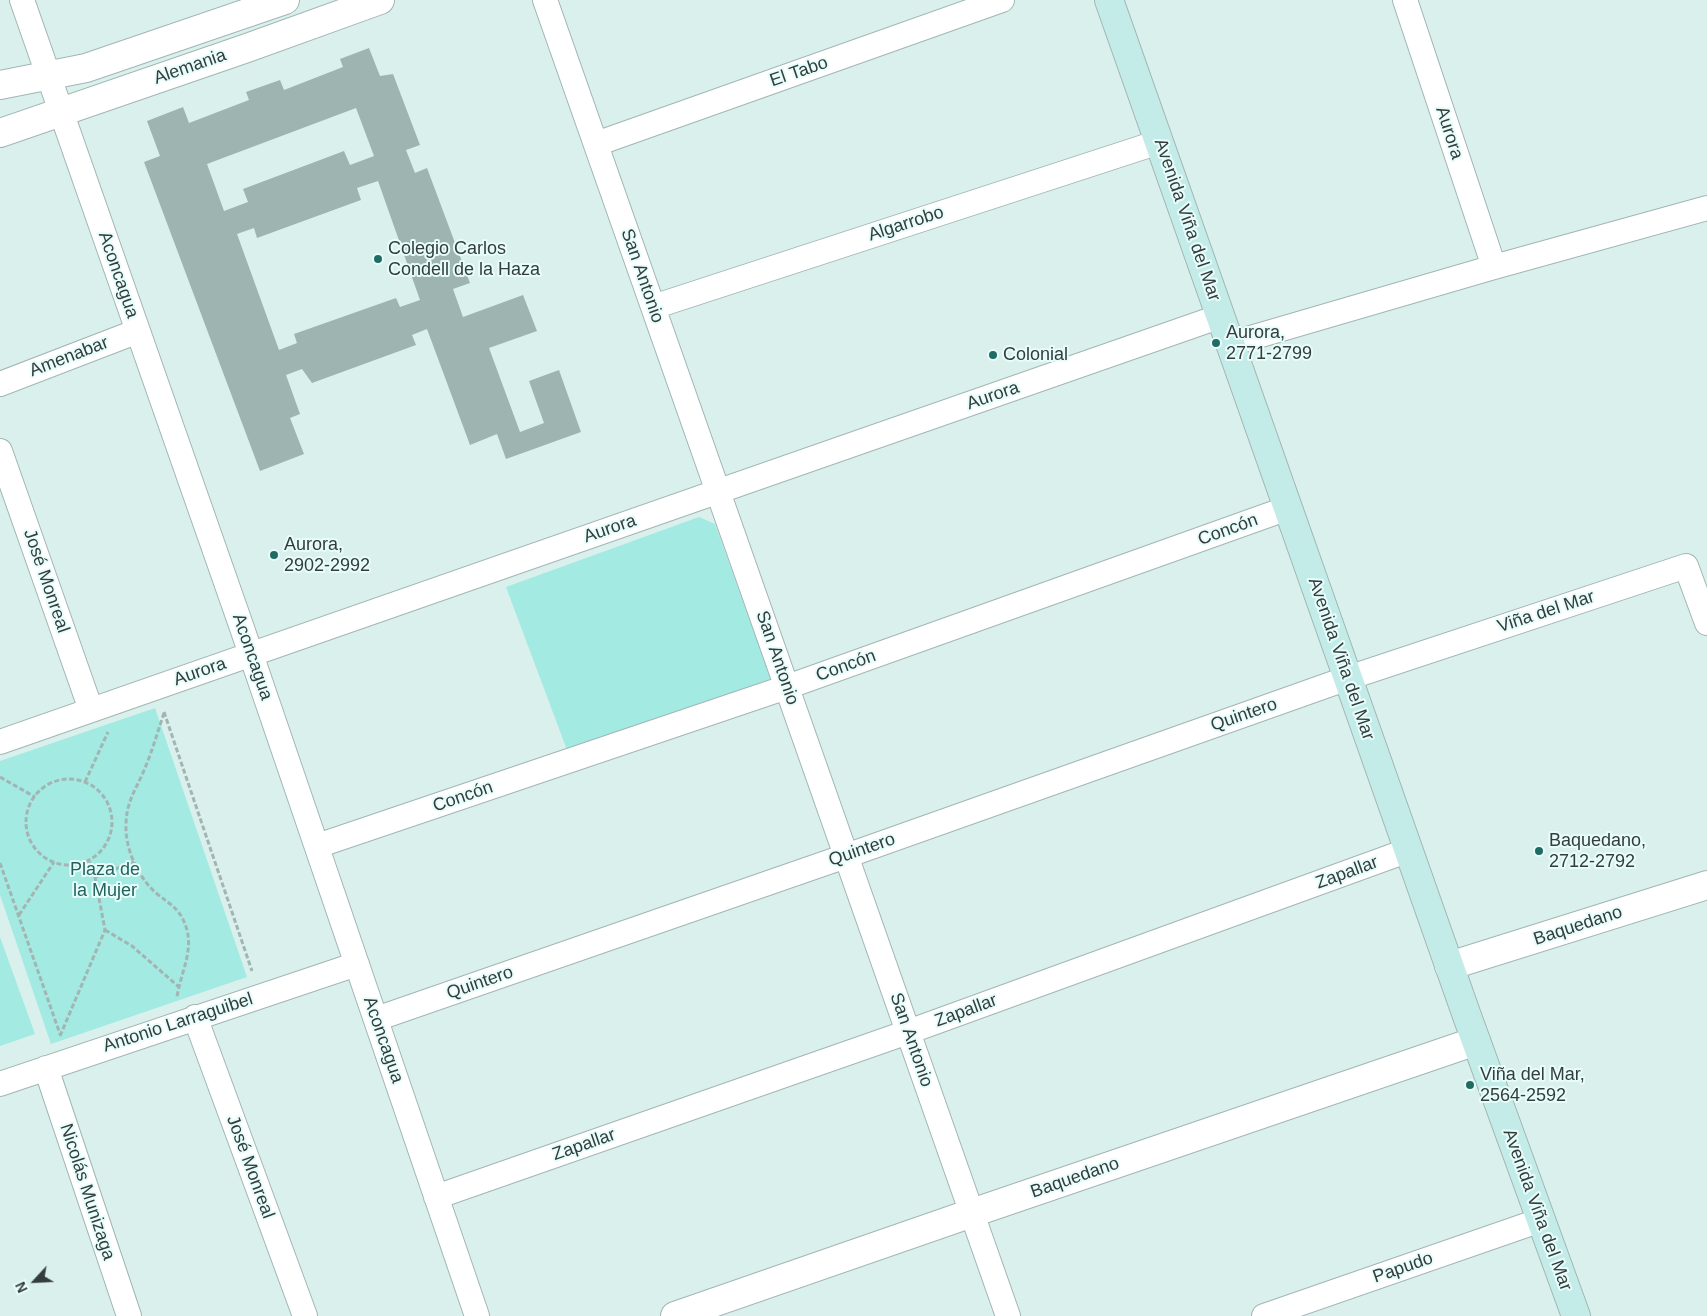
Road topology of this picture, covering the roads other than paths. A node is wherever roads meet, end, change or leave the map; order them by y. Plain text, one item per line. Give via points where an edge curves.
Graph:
1 (22, 0) edge
2 (285, 0) edge
3 (380, 0) edge
4 (545, 0) edge
5 (1002, 0) edge
6 (1109, 0) edge
7 (1405, 0) edge
8 (48, 75) junction
9 (0, 85) edge
10 (61, 112) junction
11 (0, 133) edge
12 (1159, 142) junction
13 (596, 144) junction
14 (1707, 208) edge
15 (1494, 267) junction
16 (653, 307) junction
17 (1221, 316) junction
18 (138, 331) junction
19 (1230, 344) junction
20 (0, 384) edge
21 (0, 451) edge
22 (718, 492) junction
23 (1288, 508) junction
24 (1707, 623) edge
25 (251, 654) junction
26 (1348, 678) junction
27 (787, 688) junction
28 (91, 710) junction
29 (0, 742) edge
30 (317, 846) junction
31 (1409, 850) junction
32 (846, 856) junction
33 (1707, 885) edge
34 (357, 964) junction
35 (1449, 966) junction
36 (376, 1019) junction
37 (185, 1021) junction
38 (908, 1032) junction
39 (1476, 1041) junction
40 (46, 1068) junction
41 (0, 1084) edge
42 (436, 1197) junction
43 (972, 1212) junction
44 (1541, 1220) junction
45 (128, 1316) edge
46 (305, 1316) edge
47 (477, 1316) edge
48 (675, 1316) edge
49 (1008, 1316) edge
50 (1264, 1316) edge
51 (1576, 1316) edge

1 - 8 street, Aconcagua
2 - 8 street, Alemania via 86,68
3 - 10 street, Alemania
4 - 13 street, San Antonio
5 - 13 street, El Tabo
6 - 12 main road, Avenida Viña del Mar
7 - 15 street, Aurora
8 - 9 street, Alemania
8 - 10 street, Aconcagua
10 - 11 street, Alemania
10 - 18 street, Aconcagua
12 - 16 street, Algarrobo
12 - 17 main road, Avenida Viña del Mar
13 - 16 street, San Antonio
14 - 15 street
15 - 19 street
16 - 22 street, San Antonio
17 - 19 main road, Avenida Viña del Mar
17 - 22 street, Aurora
18 - 20 street, Amenabar
18 - 25 street, Aconcagua
19 - 23 main road, Avenida Viña del Mar
21 - 28 street, José Monreal
22 - 25 street, Aurora
22 - 27 street, San Antonio
23 - 26 main road, Avenida Viña del Mar
23 - 27 street, Concón
24 - 26 street, Viña del Mar via 1686,566
25 - 28 street, Aurora
25 - 30 street, Aconcagua
26 - 31 main road, Avenida Viña del Mar
26 - 32 street, Quintero
27 - 30 street, Concón
27 - 32 street, San Antonio
28 - 29 street, Aurora
30 - 34 street, Aconcagua
31 - 35 main road, Avenida Viña del Mar
31 - 38 street, Zapallar
32 - 36 street, Quintero
32 - 38 street, San Antonio
33 - 35 street, Baquedano
34 - 36 street, Aconcagua
34 - 37 street, Antonio Larraguibel
35 - 39 main road, Avenida Viña del Mar
36 - 42 street, Aconcagua
37 - 40 street, Antonio Larraguibel
37 - 46 street, José Monreal
38 - 42 street, Zapallar
38 - 43 street, San Antonio
39 - 43 street, Baquedano
39 - 44 main road, Avenida Viña del Mar
40 - 41 street, Antonio Larraguibel
40 - 45 street, Nicolás Munizaga
42 - 47 street, Aconcagua
43 - 48 street, Baquedano
43 - 49 street, San Antonio
44 - 50 street, Papudo
44 - 51 main road, Avenida Viña del Mar

